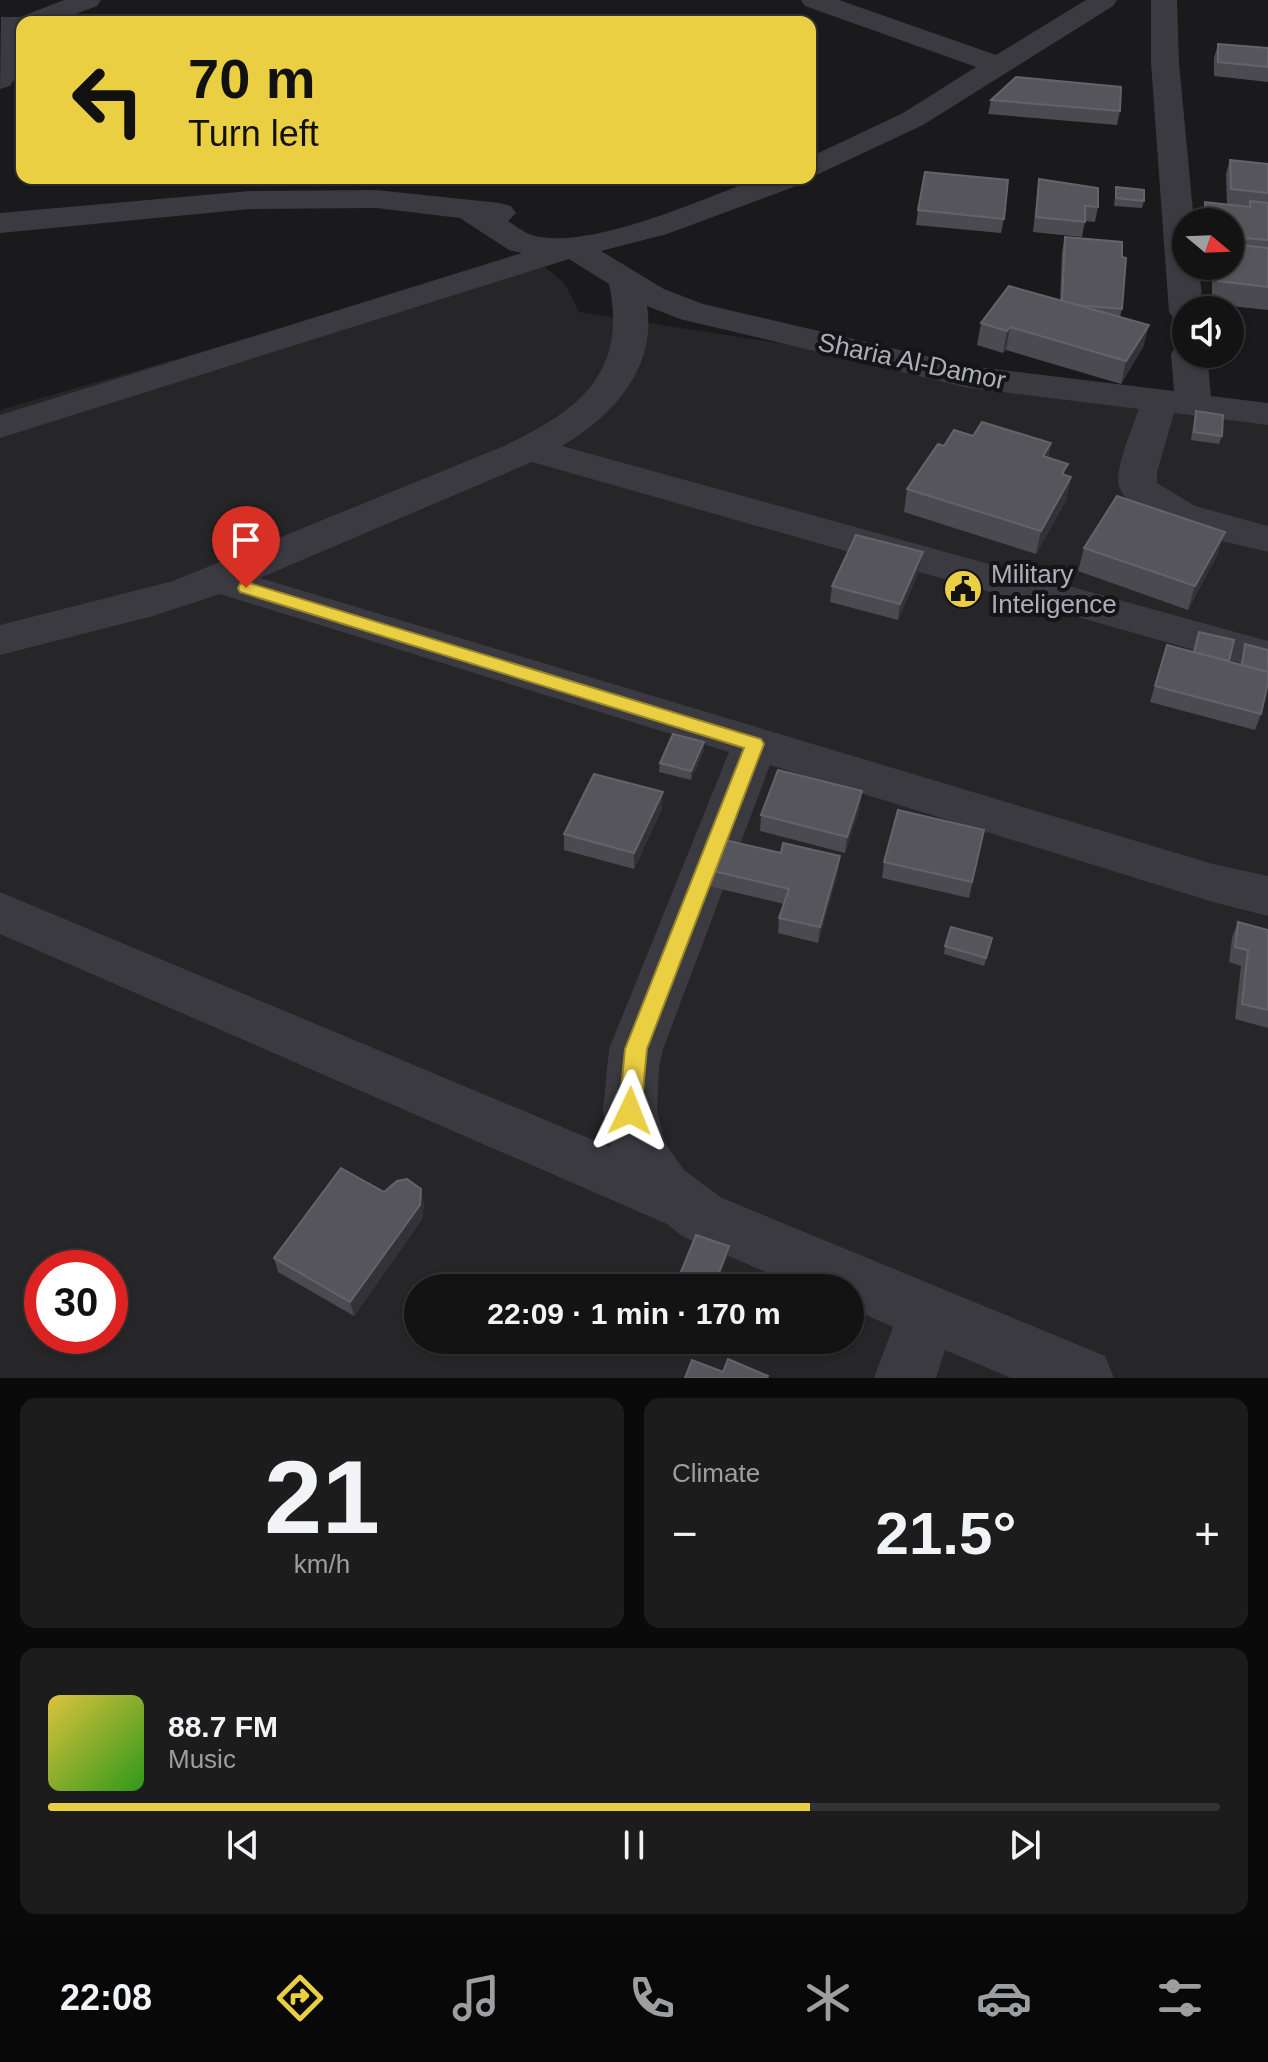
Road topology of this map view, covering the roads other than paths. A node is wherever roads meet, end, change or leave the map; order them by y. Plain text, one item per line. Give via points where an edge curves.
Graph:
1 (88, 0) edge
2 (814, 0) edge
3 (1104, 0) edge
4 (1164, 0) edge
5 (23, 16) edge
6 (16, 27) edge
7 (999, 66) junction
8 (0, 80) edge
9 (816, 166) edge
10 (774, 184) edge
11 (471, 211) junction
12 (0, 223) edge
13 (567, 240) junction
14 (521, 243) junction
15 (624, 277) junction
16 (1185, 296) edge
17 (1185, 368) edge
18 (0, 403) edge
19 (1176, 404) junction
20 (1268, 414) edge
21 (0, 427) edge
22 (528, 449) junction
23 (1268, 539) edge
24 (216, 579) junction
25 (0, 640) edge
26 (1268, 656) edge
27 (755, 744) junction
28 (1268, 896) edge
29 (0, 912) edge
30 (682, 1204) junction
31 (928, 1312) junction
32 (905, 1378) edge
33 (1083, 1378) edge

1 - 5 street
2 - 7 street
3 - 7 street
4 - 16 street
6 - 8 street
7 - 9 street via 913,119
10 - 13 street via 656,227
11 - 12 street, Sharia Al-Damor via 376,199 250,200
11 - 13 street, Sharia Al-Damor via 530,217
11 - 14 street
13 - 14 street
13 - 15 street, Sharia Al-Damor
13 - 21 street
14 - 18 street
15 - 19 street, Sharia Al-Damor via 652,296 692,312 969,377
15 - 22 street via 633,332 631,350 617,377 597,404
17 - 19 street
19 - 20 street, Sharia Al-Damor
19 - 23 street via 1138,472 1138,486 1169,509
22 - 24 street
22 - 26 street
24 - 25 street via 154,601
24 - 27 street
27 - 28 street
27 - 30 street via 632,1067 630,1111 639,1152
29 - 30 street
30 - 31 street
31 - 32 street
31 - 33 street

